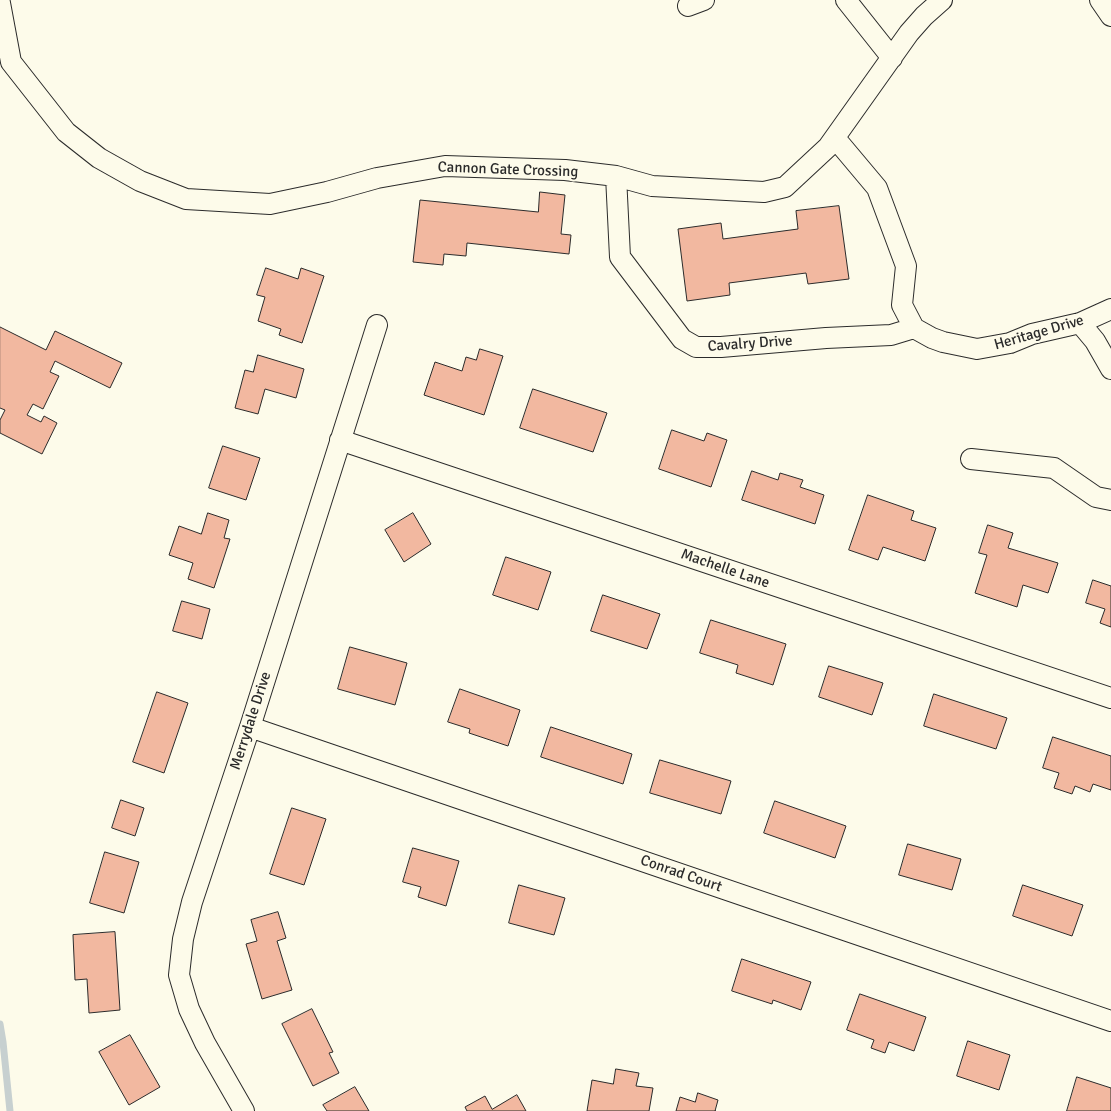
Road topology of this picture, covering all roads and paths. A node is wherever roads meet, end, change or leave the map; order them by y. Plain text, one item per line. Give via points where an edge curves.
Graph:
1 (846, 0) edge
2 (942, 0) edge
3 (1100, 0) edge
4 (0, 3) edge
5 (1111, 16) edge
6 (892, 58) junction
7 (835, 138) junction
8 (616, 176) junction
9 (1111, 309) edge
10 (1080, 323) junction
11 (377, 325) dead end
12 (914, 328) junction
13 (1111, 369) edge
14 (340, 440) junction
15 (971, 459) dead end
16 (1111, 500) edge
17 (1111, 698) edge
18 (250, 727) junction
19 (1111, 1021) edge
20 (244, 1111) edge

1 - 6 street
2 - 6 street, Cannon Gate Crossing via 909,32
3 - 5 street
4 - 8 street, Cannon Gate Crossing via 11,62 66,132 99,158 140,182 186,199 270,204 377,178 444,166 565,170
6 - 7 street, Cannon Gate Crossing
7 - 8 street, Cannon Gate Crossing via 785,187 764,192 652,186
7 - 12 street via 877,188 906,266 902,305
8 - 12 street, Cavalry Drive via 620,258 682,340 696,347 721,348 892,335
9 - 10 street, Heritage Drive
10 - 12 street, Heritage Drive via 977,349 943,342
10 - 13 street
11 - 14 street, Merrydale Drive
14 - 17 street, Machelle Lane
14 - 18 street, Merrydale Drive
15 - 16 street via 1054,468 1096,497
18 - 19 street, Conrad Court
18 - 20 street, Merrydale Drive via 192,902 179,976 197,1026

